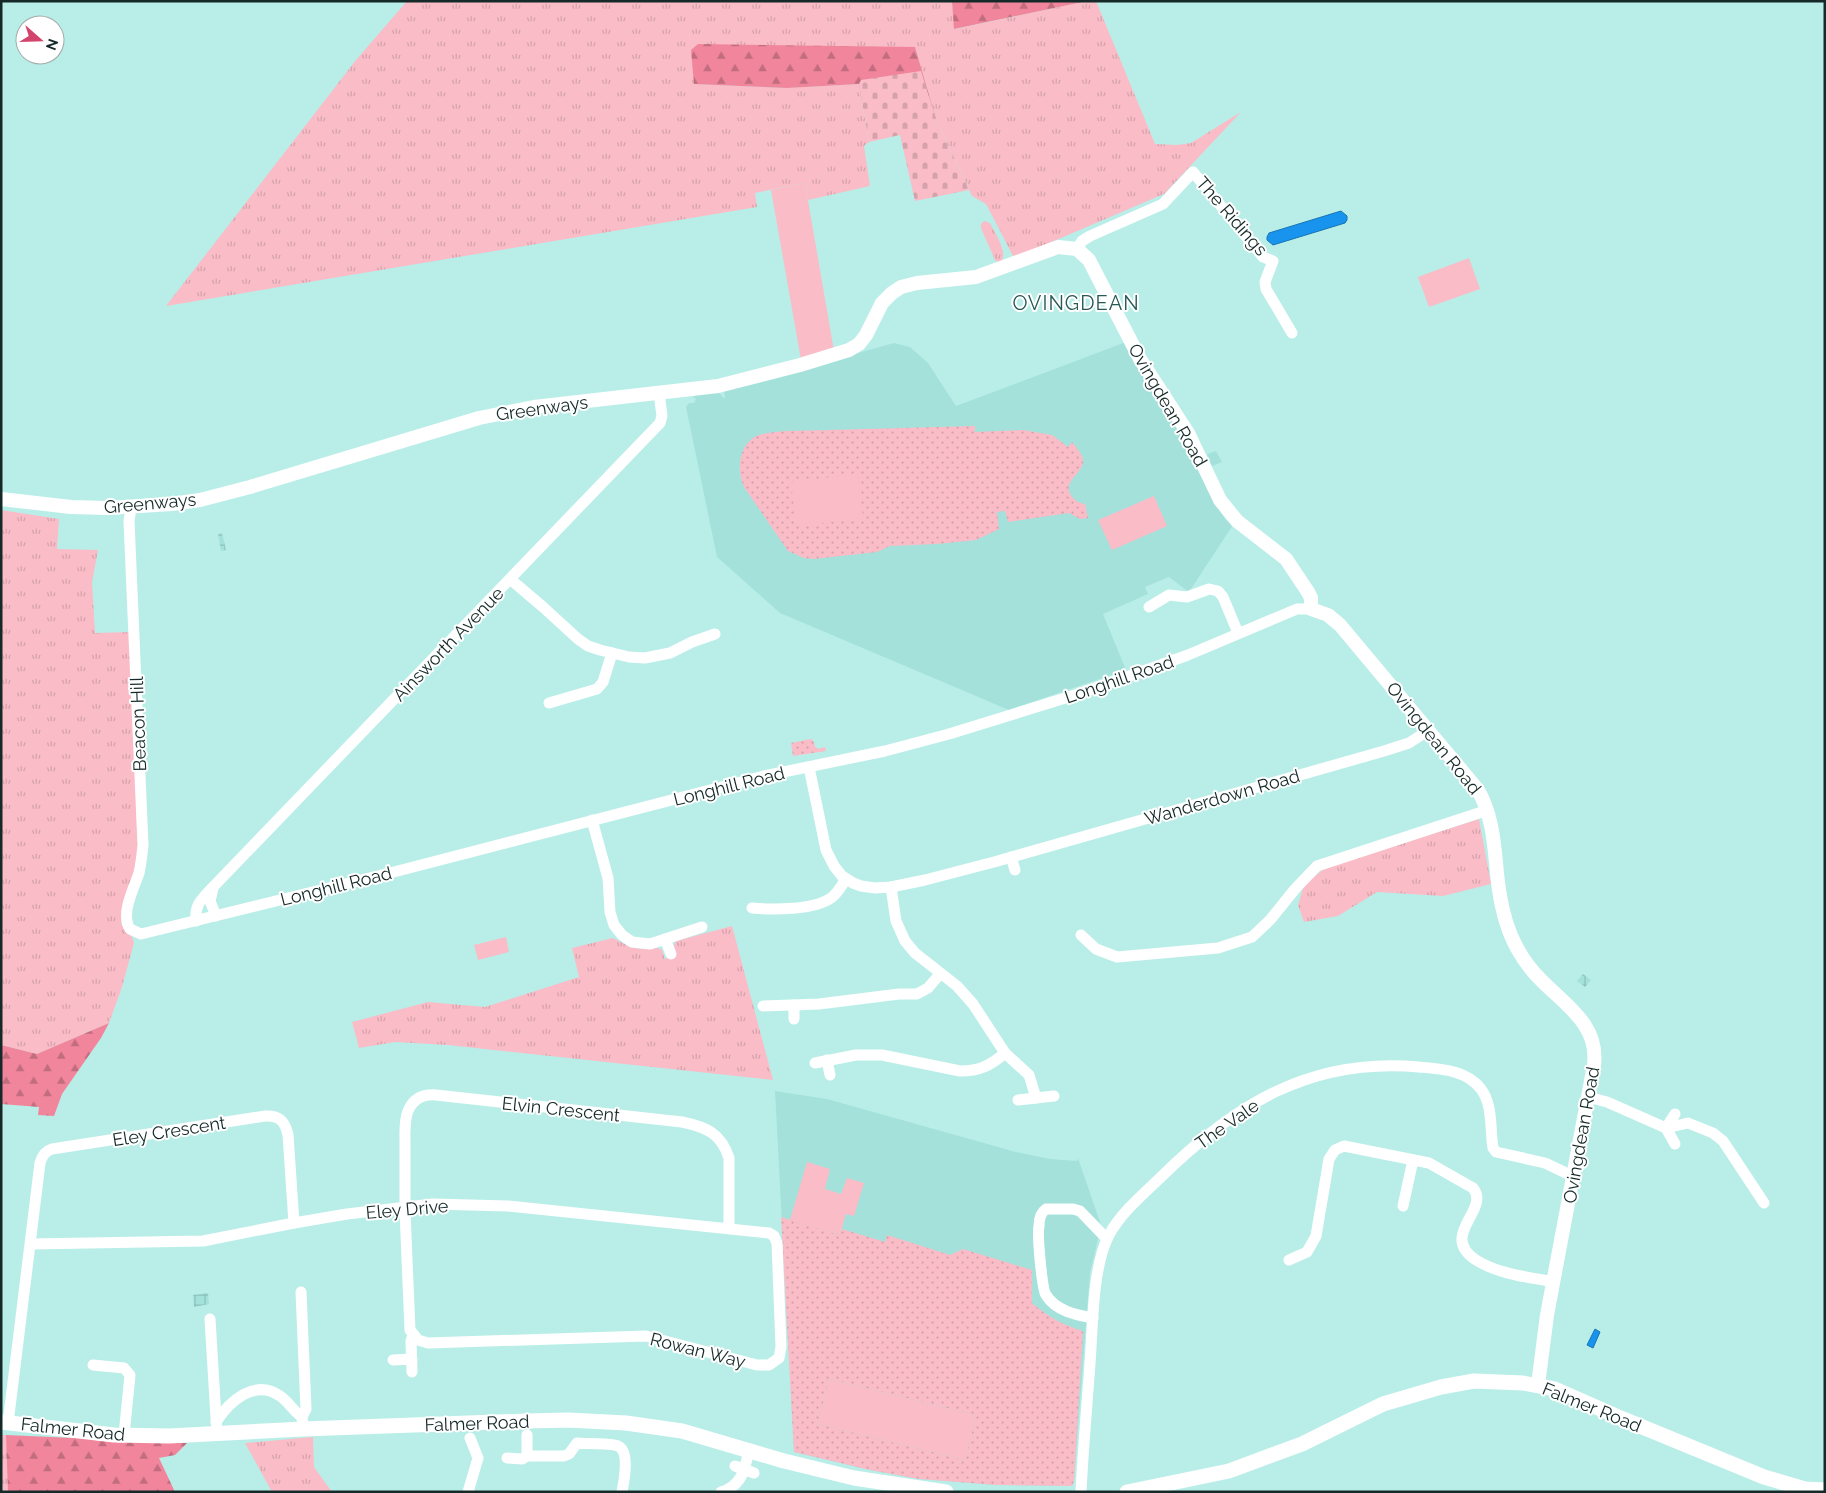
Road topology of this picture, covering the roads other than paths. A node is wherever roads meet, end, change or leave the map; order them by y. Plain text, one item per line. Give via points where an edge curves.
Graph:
1 (1077, 249) junction
2 (1292, 333) dead end
3 (659, 393) junction
4 (1, 498) edge
5 (131, 508) junction
6 (510, 579) junction
7 (1149, 607) dead end
8 (1311, 609) junction
9 (1238, 632) junction
10 (716, 634) dead end
11 (612, 653) junction
12 (549, 703) dead end
13 (1429, 730) junction
14 (809, 767) junction
15 (1488, 810) junction
16 (592, 820) junction
17 (1011, 857) junction
18 (1014, 870) dead end
19 (846, 879) junction
20 (214, 886) junction
21 (891, 887) junction
22 (752, 908) dead end
23 (216, 916) junction
24 (196, 921) junction
25 (702, 927) dead end
26 (137, 933) joint
27 (1081, 935) dead end
28 (665, 939) junction
29 (671, 954) dead end
30 (940, 974) junction
31 (763, 1006) dead end
32 (794, 1006) junction
33 (794, 1019) dead end
34 (1005, 1053) junction
35 (827, 1060) junction
36 (815, 1063) dead end
37 (830, 1074) dead end
38 (1054, 1096) dead end
39 (1588, 1096) junction
40 (1036, 1098) junction
41 (1018, 1100) dead end
42 (1675, 1114) dead end
43 (1666, 1128) junction
44 (1674, 1144) dead end
45 (1413, 1160) junction
46 (1574, 1175) junction
47 (1764, 1203) dead end
48 (1402, 1206) dead end
49 (405, 1207) junction
50 (294, 1222) junction
51 (729, 1229) junction
52 (1107, 1239) junction
53 (31, 1244) junction
54 (777, 1245) joint
55 (1289, 1260) dead end
56 (1554, 1282) junction
57 (301, 1292) dead end
58 (210, 1318) dead end
59 (1093, 1318) junction
60 (413, 1335) junction
61 (412, 1359) junction
62 (394, 1360) dead end
63 (93, 1365) dead end
64 (412, 1372) dead end
65 (1538, 1385) junction
66 (4, 1422) edge
67 (303, 1423) junction
68 (217, 1428) junction
69 (124, 1435) junction
70 (527, 1436) dead end
71 (470, 1438) dead end
72 (749, 1450) junction
73 (527, 1456) junction
74 (506, 1458) dead end
75 (1804, 1490) edge
76 (1825, 1490) edge
77 (468, 1492) edge
78 (622, 1492) edge
79 (721, 1492) edge
80 (946, 1492) edge
81 (1081, 1492) edge
82 (1126, 1492) edge

1 - 2 street, The Ridings via 1090,236 1163,204 1193,172 1263,257 1273,261 1265,282 1266,289
1 - 3 street, Greenways via 1052,249 976,277 901,287 878,310 860,344 849,350 726,384
1 - 8 street, Ovingdean Road via 1087,256 1140,359 1188,432 1220,500 1237,521 1286,559 1311,598
3 - 5 street, Greenways via 534,407 479,418 214,496
3 - 6 street, Ainsworth Avenue via 660,423
4 - 5 street, Greenways via 77,507
5 - 26 street, Beacon Hill via 143,845 127,920 130,929
6 - 11 street via 583,643
6 - 20 street, Ainsworth Avenue
7 - 9 street via 1168,589 1187,597 1209,589 1218,591
8 - 9 street, Longhill Road via 1296,609
8 - 13 street, Ovingdean Road via 1328,615 1340,625
9 - 14 street, Longhill Road via 1188,655 1038,708 892,750
10 - 11 street via 702,644 665,655 634,658
11 - 12 street via 605,676 594,691 581,700
13 - 15 street, Ovingdean Road via 1478,790
13 - 17 street, Wanderdown Road via 1404,745
14 - 16 street, Longhill Road
14 - 19 street via 828,854 835,869
15 - 27 street via 1316,866 1252,937 1218,948 1117,956 1096,949
15 - 39 street, Ovingdean Road via 1502,907 1516,947 1539,978 1580,1017 1590,1035 1595,1059
16 - 23 street, Longhill Road
16 - 28 street via 608,878 610,912 617,931 639,944
17 - 18 street
17 - 21 street, Wanderdown Road
19 - 21 street, Wanderdown Road via 869,888
19 - 22 street via 833,896 818,904
20 - 23 street via 210,901
20 - 24 street, Ainsworth Avenue via 197,906
21 - 30 street via 896,921 903,936 914,953
23 - 24 street, Longhill Road
24 - 26 street, Longhill Road
25 - 28 street
28 - 29 street
30 - 32 street via 928,988 916,994
30 - 34 street via 957,986 973,1004
31 - 32 street
32 - 33 street
34 - 35 street via 989,1066 971,1071 882,1055
34 - 40 street via 1029,1075
35 - 36 street
35 - 37 street
38 - 40 street
39 - 43 street
39 - 46 street, Ovingdean Road
40 - 41 street
42 - 43 street
43 - 44 street
43 - 47 street via 1688,1123 1713,1132 1759,1183
45 - 48 street
45 - 55 street via 1344,1146 1335,1150 1329,1160 1316,1236 1307,1252
45 - 56 street via 1429,1163 1476,1192 1476,1206 1462,1235 1470,1256 1503,1272
46 - 52 street, The Vale via 1545,1163 1496,1152 1487,1102 1482,1090 1467,1076 1432,1068 1352,1068 1284,1087 1224,1123 1154,1184 1119,1220
46 - 56 street, Ovingdean Road
49 - 50 street, Eley Drive
49 - 51 street, Eley Drive via 443,1204 508,1206
49 - 51 street, Elvin Crescent via 407,1114 419,1098 436,1095 704,1127 719,1139 728,1158
49 - 60 street
50 - 53 street, Eley Drive via 194,1242
50 - 53 street, Eley Crescent via 287,1127 278,1117 265,1116 49,1150 41,1160
51 - 54 street, Eley Drive via 769,1233
52 - 59 street, The Vale via 1100,1263
52 - 59 street via 1080,1211 1046,1209 1042,1212 1038,1228 1044,1293 1064,1310
53 - 66 street, Eley Crescent
54 - 60 street, Rowan Way via 780,1353 776,1362 769,1366 646,1336 428,1343
56 - 65 street, Ovingdean Road
57 - 67 street via 306,1409
58 - 68 street
59 - 81 street, The Vale
60 - 61 street
61 - 62 street
61 - 64 street
63 - 69 street via 124,1368 130,1375
65 - 75 main road, Falmer Road via 1555,1389 1764,1477
65 - 82 main road, Falmer Road via 1474,1381 1409,1395 1383,1404 1302,1444 1230,1471
66 - 69 main road, Falmer Road
67 - 68 main road, Falmer Road
67 - 68 street via 279,1395 257,1390 245,1393 229,1405
67 - 72 main road, Falmer Road via 598,1421 682,1431
68 - 69 main road, Falmer Road via 169,1436
70 - 73 street
71 - 77 street via 478,1458
72 - 79 street via 745,1470 738,1482
72 - 80 main road, Falmer Road via 854,1478
73 - 74 street via 522,1459
73 - 78 street via 564,1456 577,1443 617,1446 625,1458
75 - 76 main road, Falmer Road

